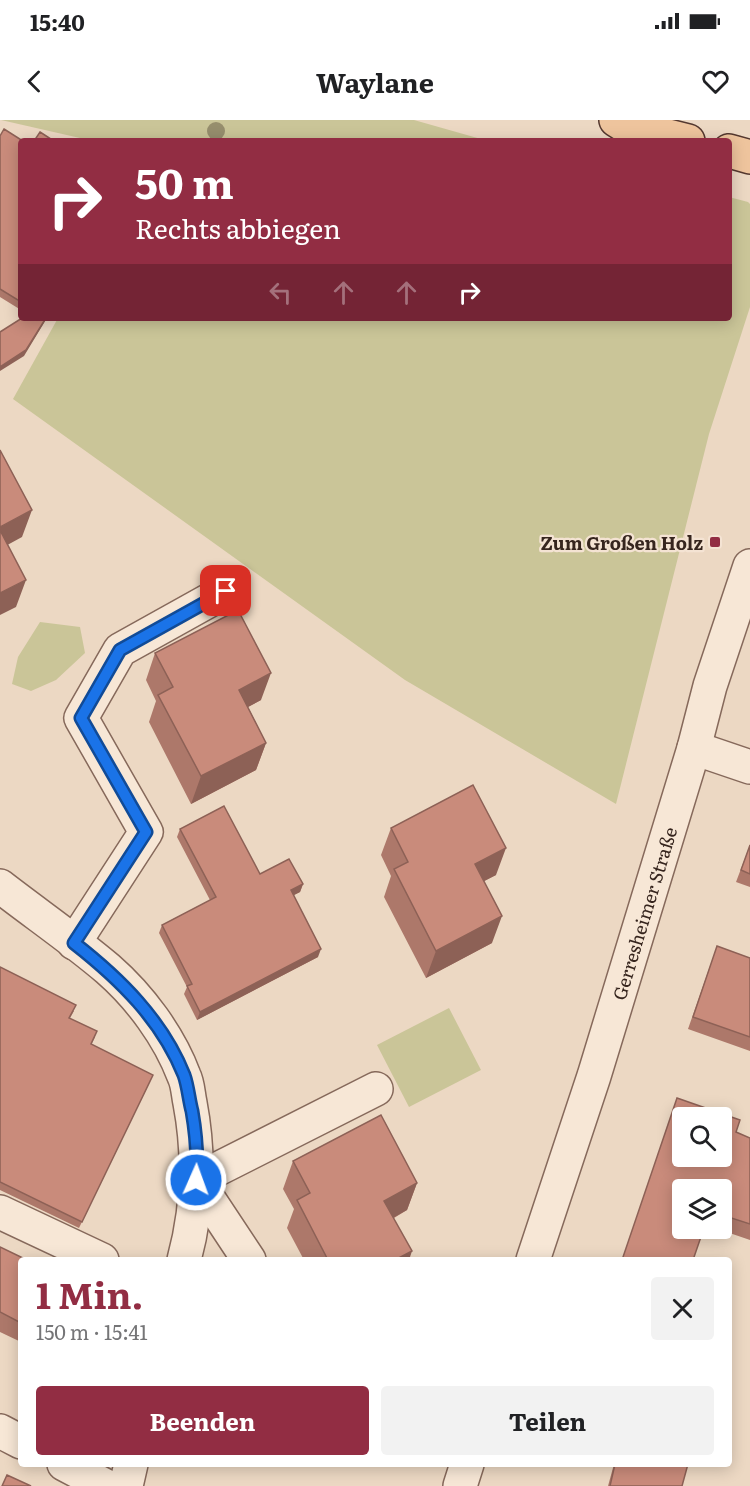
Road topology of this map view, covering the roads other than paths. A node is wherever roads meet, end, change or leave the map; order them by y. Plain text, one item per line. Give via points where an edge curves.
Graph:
1 (616, 120) edge
2 (676, 138) edge
3 (732, 152) edge
4 (750, 157) edge
5 (750, 566) edge
6 (226, 591) dead end
7 (694, 748) junction
8 (750, 767) edge
9 (0, 886) edge
10 (74, 943) junction
11 (376, 1089) dead end
12 (196, 1180) junction
13 (0, 1212) edge
14 (96, 1257) edge
15 (185, 1257) edge
16 (247, 1257) edge
17 (534, 1257) edge
18 (0, 1431) edge
19 (18, 1440) edge
20 (70, 1467) edge
21 (130, 1467) edge
22 (466, 1467) edge
23 (105, 1486) edge
24 (126, 1486) edge
25 (460, 1486) edge

1 - 2 main road
3 - 4 main road
5 - 7 street, Gerresheimer Straße
6 - 10 street via 120,650 81,718 146,832
7 - 8 street
7 - 17 street, Gerresheimer Straße
9 - 10 street
10 - 12 street via 137,1000 171,1048 185,1077 193,1116
11 - 12 street
12 - 15 street
12 - 16 street
13 - 14 street
18 - 19 street
20 - 23 street
21 - 24 street
22 - 25 street

